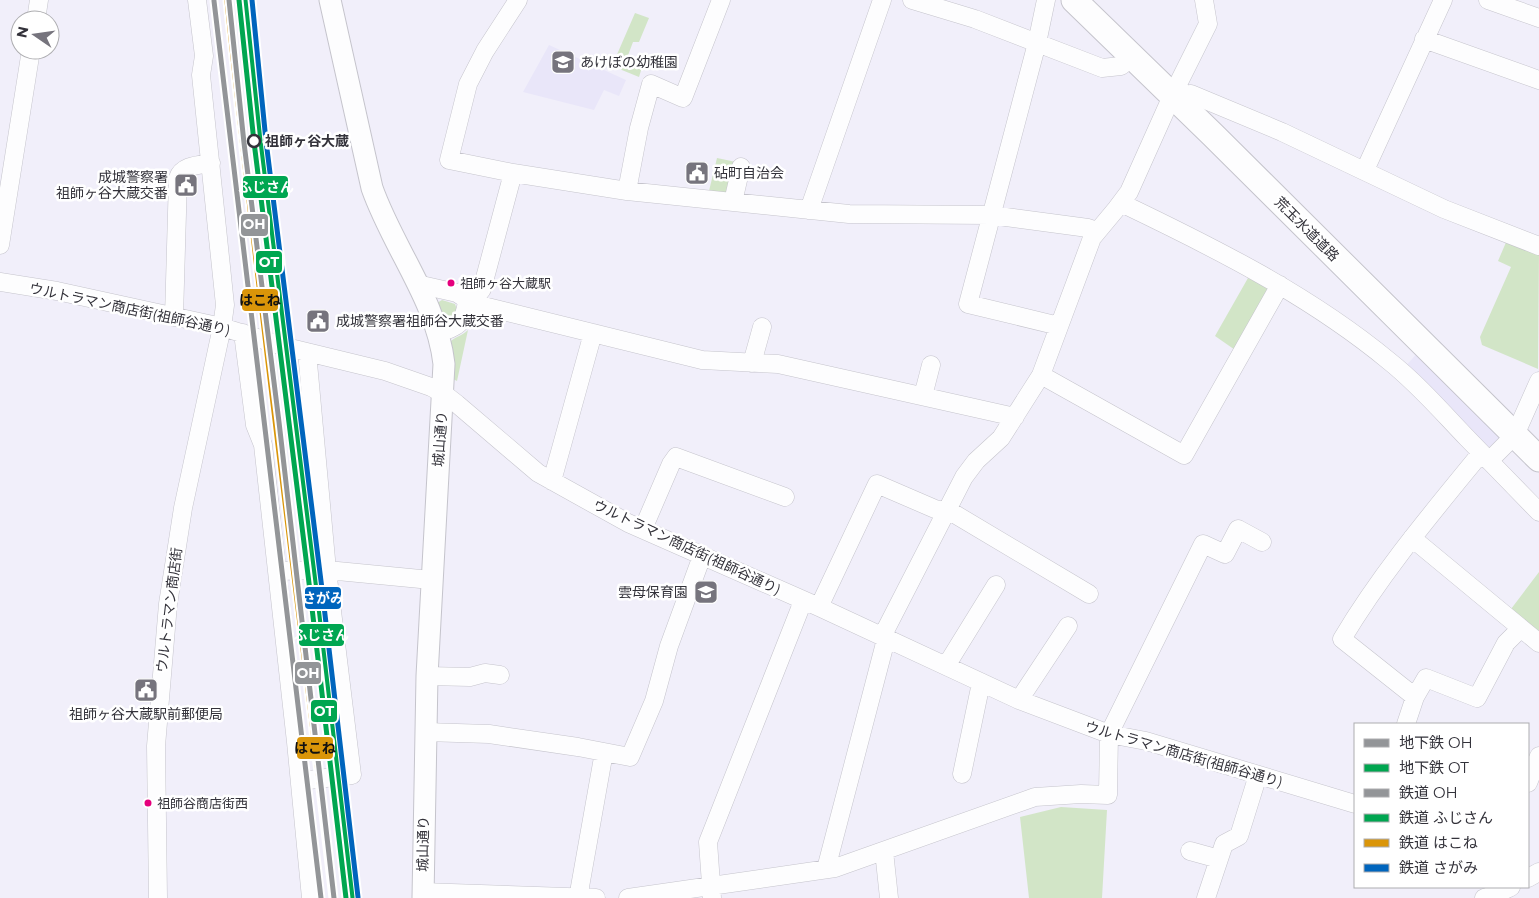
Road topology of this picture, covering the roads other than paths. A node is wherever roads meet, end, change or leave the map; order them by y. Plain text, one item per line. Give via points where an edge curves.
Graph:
1 (197, 0) edge
2 (330, 0) edge
3 (518, 0) edge
4 (720, 0) edge
5 (882, 0) edge
6 (912, 0) edge
7 (1046, 0) edge
8 (1074, 0) edge
9 (1204, 0) edge
10 (1443, 0) edge
11 (1488, 0) edge
12 (1539, 18) edge
13 (1424, 39) junction
14 (1036, 43) junction
15 (1132, 58) junction
16 (29, 60) edge
17 (1539, 80) edge
18 (1172, 96) junction
19 (211, 163) junction
20 (741, 168) dead end
21 (1365, 170) junction
22 (513, 173) junction
23 (627, 191) junction
24 (733, 202) junction
25 (1121, 203) junction
26 (810, 210) junction
27 (991, 215) junction
28 (1097, 231) junction
29 (0, 245) edge
30 (1539, 246) edge
31 (0, 282) edge
32 (417, 284) junction
33 (1280, 286) junction
34 (467, 302) junction
35 (174, 317) junction
36 (1059, 326) junction
37 (222, 327) junction
38 (762, 327) dead end
39 (243, 333) junction
40 (438, 333) junction
41 (593, 333) junction
42 (307, 352) junction
43 (752, 363) junction
44 (931, 364) dead end
45 (1041, 375) junction
46 (1539, 380) edge
47 (444, 394) junction
48 (923, 396) junction
49 (1016, 417) junction
50 (1515, 435) junction
51 (1485, 457) junction
52 (1539, 459) edge
53 (552, 482) junction
54 (785, 497) dead end
55 (946, 510) junction
56 (1539, 512) edge
57 (643, 529) junction
58 (1412, 538) junction
59 (1262, 542) dead end
60 (702, 556) junction
61 (327, 570) junction
62 (277, 571) junction
63 (431, 580) junction
64 (996, 584) dead end
65 (1089, 594) dead end
66 (803, 600) junction
67 (819, 607) junction
68 (1068, 626) dead end
69 (1521, 628) junction
70 (885, 638) junction
71 (1539, 643) edge
72 (946, 666) junction
73 (500, 675) dead end
74 (426, 676) junction
75 (981, 683) junction
76 (1415, 697) junction
77 (1019, 700) junction
78 (1406, 723) edge
79 (425, 732) junction
80 (1109, 734) junction
81 (604, 752) junction
82 (1539, 756) edge
83 (962, 774) dead end
84 (1258, 775) junction
85 (1529, 780) edge
86 (300, 781) junction
87 (1354, 804) edge
88 (884, 851) junction
89 (1190, 851) dead end
90 (1219, 858) junction
91 (826, 869) junction
92 (1508, 888) edge
93 (712, 891) edge
94 (423, 895) edge
95 (158, 898) edge
96 (311, 898) edge
97 (578, 898) edge
98 (596, 898) edge
99 (628, 898) edge
100 (889, 898) edge
101 (1206, 898) edge
102 (1484, 898) edge

1 - 19 street, ウルトラマン商店街
2 - 32 street, 城山通り via 372,188
3 - 22 street via 468,84 449,160
4 - 23 street via 682,98 651,84
5 - 26 street
6 - 14 street via 975,19
7 - 14 street
8 - 15 main road, 荒玉水道道路
9 - 18 street via 1208,24
10 - 13 street
11 - 12 street
13 - 17 street
13 - 21 street
14 - 15 street via 1102,68 1121,66
14 - 27 street
15 - 18 main road, 荒玉水道道路
16 - 29 street
18 - 21 street via 1191,94
18 - 25 street
18 - 50 main road, 荒玉水道道路
19 - 35 street via 186,168 178,178
19 - 37 street, ウルトラマン商店街 via 225,305
20 - 24 street
21 - 30 street via 1444,209
22 - 23 street
22 - 34 street via 482,289
23 - 24 street
24 - 26 street
25 - 28 street
25 - 33 street
26 - 27 street via 849,214
27 - 28 street
27 - 36 street via 968,304
28 - 36 street
31 - 35 street, ウルトラマン商店街(祖師谷通り)
32 - 34 street via 458,293
32 - 40 street, 城山通り
33 - 45 street via 1184,455
33 - 51 street via 1389,361 1426,394
34 - 40 street via 459,325
34 - 41 street
35 - 37 street, ウルトラマン商店街(祖師谷通り)
36 - 45 street
37 - 39 street, ウルトラマン商店街(祖師谷通り)
37 - 95 street, ウルトラマン商店街 via 183,508 168,604 156,746
38 - 43 street
39 - 42 street, ウルトラマン商店街(祖師谷通り)
39 - 62 street via 255,425 263,444
40 - 47 street, 城山通り via 444,364
41 - 43 street via 702,360
41 - 53 street
42 - 47 street, ウルトラマン商店街(祖師谷通り) via 385,371
42 - 61 street
43 - 48 street via 778,364
44 - 48 street
45 - 49 street
46 - 50 street
47 - 53 street, ウルトラマン商店街(祖師谷通り)
47 - 63 street, 城山通り
48 - 49 street
49 - 55 street via 1001,438 976,461
50 - 51 street
50 - 52 main road, 荒玉水道道路
51 - 56 street
51 - 58 street
53 - 57 street, ウルトラマン商店街(祖師谷通り)
54 - 57 street via 676,457
55 - 65 street
55 - 67 street via 935,509 877,484
55 - 70 street via 886,629
57 - 60 street, ウルトラマン商店街(祖師谷通り)
58 - 69 street
58 - 76 street via 1342,639
59 - 80 street via 1238,529 1225,554 1203,544
60 - 66 street, ウルトラマン商店街(祖師谷通り)
60 - 81 street via 669,646 654,701 630,757
61 - 62 street
61 - 63 street
61 - 86 street via 352,775
62 - 86 street
63 - 74 street, 城山通り
64 - 72 street
66 - 67 street, ウルトラマン商店街(祖師谷通り)
66 - 93 street via 708,842
67 - 70 street, ウルトラマン商店街(祖師谷通り)
68 - 77 street
69 - 71 street
69 - 76 street via 1506,643 1477,698 1426,678
70 - 72 street, ウルトラマン商店街(祖師谷通り)
70 - 91 street
72 - 75 street, ウルトラマン商店街(祖師谷通り)
73 - 74 street
74 - 79 street, 城山通り
75 - 77 street, ウルトラマン商店街(祖師谷通り)
75 - 83 street
76 - 78 street
77 - 80 street, ウルトラマン商店街(祖師谷通り)
79 - 81 street via 489,734
79 - 94 street, 城山通り
80 - 84 street, ウルトラマン商店街(祖師谷通り) via 1146,741
80 - 88 street via 1108,795 1035,797
81 - 97 street
82 - 85 street
84 - 87 street, ウルトラマン商店街(祖師谷通り)
84 - 90 street via 1239,836 1224,844
86 - 96 street
88 - 91 street
88 - 100 street
89 - 90 street
90 - 101 street
91 - 93 street
92 - 102 street
93 - 99 street
94 - 97 street
97 - 98 street

